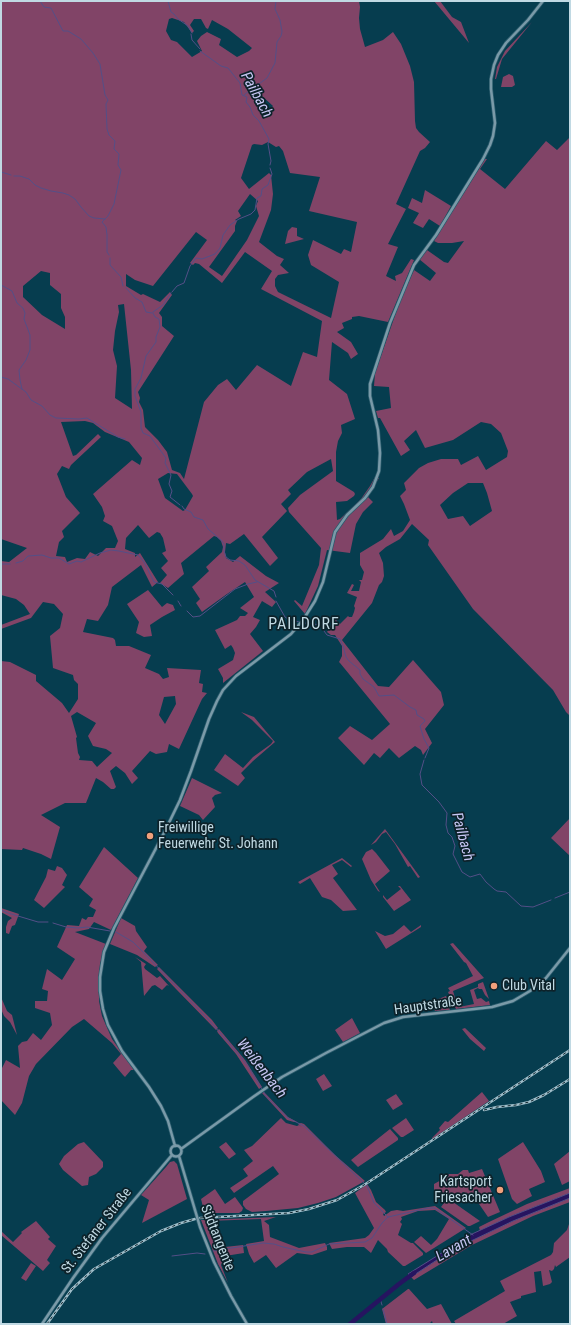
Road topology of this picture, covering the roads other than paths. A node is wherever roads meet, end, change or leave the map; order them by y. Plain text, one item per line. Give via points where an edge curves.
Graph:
1 (543, 1) edge
2 (570, 948) edge
3 (175, 1146) junction
4 (181, 1149) junction
5 (172, 1155) junction
6 (179, 1156) junction
7 (42, 1324) edge
8 (247, 1324) edge

1 - 3 main road via 506,42 498,56 491,78 495,117 490,146 436,235 414,265 373,372 370,392 380,453 379,471 373,487 335,532 323,582 303,620 290,634 239,673 216,701 180,800 104,952 100,991 108,1026 122,1051 150,1087 161,1106
2 - 4 main road, Hauptstraße via 546,978 513,1000 492,1007 403,1018 384,1023 282,1077
3 - 4 main road
3 - 5 main road via 170,1150
4 - 6 main road
5 - 6 main road
5 - 7 main road, St. Stefaner Straße via 102,1238
6 - 8 main road, Südtangente, bridge via 200,1227 214,1262

